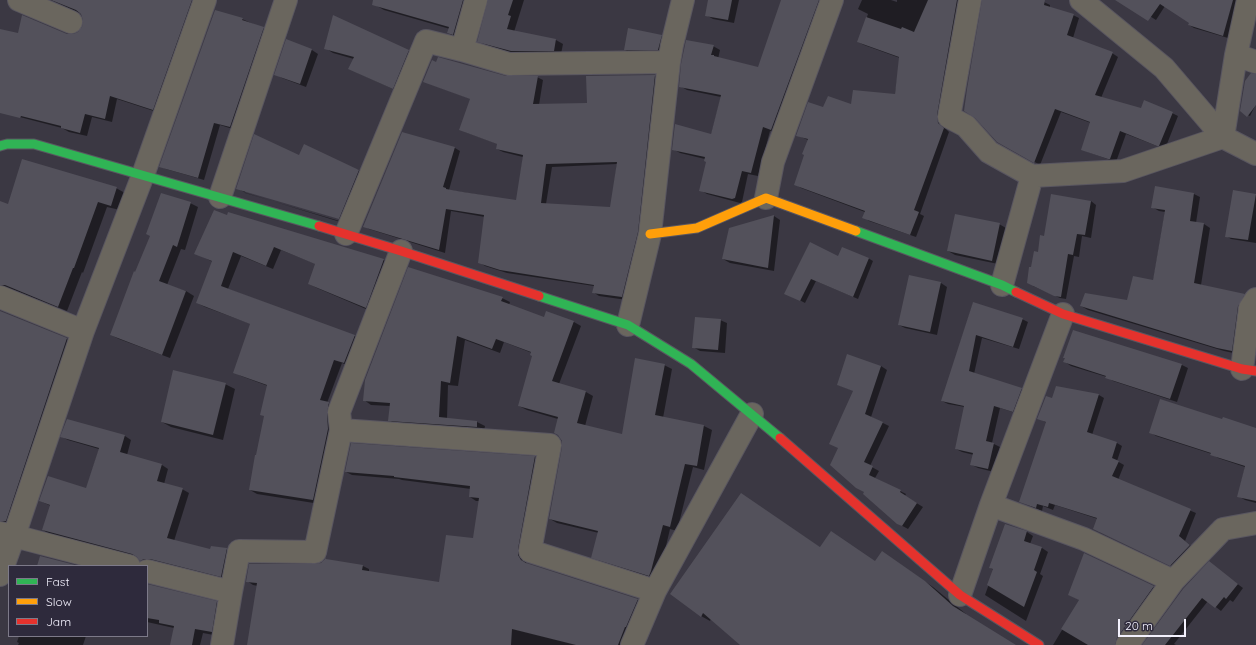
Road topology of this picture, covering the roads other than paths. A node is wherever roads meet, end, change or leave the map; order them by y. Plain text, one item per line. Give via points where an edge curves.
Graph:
1 (19, 0) edge
2 (205, 0) edge
3 (286, 0) edge
4 (476, 0) edge
5 (683, 0) edge
6 (832, 0) edge
7 (970, 0) edge
8 (1081, 0) edge
9 (1248, 0) edge
10 (71, 22) dead end
11 (462, 50) junction
12 (1246, 59) edge
13 (669, 62) junction
14 (1223, 137) junction
15 (0, 146) edge
16 (1256, 154) edge
17 (143, 175) junction
18 (1032, 176) junction
19 (220, 197) junction
20 (766, 198) junction
21 (346, 234) junction
22 (650, 234) junction
23 (401, 251) junction
24 (1002, 285) junction
25 (0, 297) edge
26 (1256, 299) edge
27 (1063, 314) junction
28 (628, 325) junction
29 (83, 331) junction
30 (1249, 370) edge
31 (752, 414) junction
32 (341, 430) junction
33 (991, 505) junction
34 (1256, 523) edge
35 (7, 535) edge
36 (125, 565) edge
37 (148, 571) edge
38 (0, 575) edge
39 (1173, 582) junction
40 (655, 591) junction
41 (231, 592) junction
42 (960, 595) junction
43 (222, 645) edge
44 (632, 645) edge
45 (1039, 645) edge
46 (1127, 645) edge

1 - 10 street
2 - 17 street
3 - 19 street
4 - 11 street
5 - 13 street
6 - 20 street via 773,162
7 - 18 street via 949,116 966,126 989,152
8 - 14 street via 1164,68
9 - 12 street
11 - 13 street via 509,64
11 - 21 street via 426,41
12 - 14 street
13 - 22 street
14 - 16 street
14 - 18 street via 1123,170
15 - 17 main road via 34,144
17 - 19 main road
17 - 29 street
18 - 24 street
19 - 21 main road
20 - 22 main road via 697,228
20 - 24 main road
21 - 23 main road
22 - 28 street
23 - 28 main road
23 - 32 street via 339,412
24 - 27 main road
25 - 29 street
26 - 30 street via 1250,308
27 - 30 main road
27 - 33 street
28 - 31 main road via 691,364
29 - 35 street
31 - 40 street
31 - 42 main road
32 - 40 street via 550,445 530,552
32 - 41 street via 315,552 239,551
33 - 39 street via 1084,539
33 - 42 street
34 - 39 street via 1223,529
35 - 36 street
35 - 38 street
37 - 41 street
39 - 46 street
40 - 44 street
41 - 43 street
42 - 45 main road

